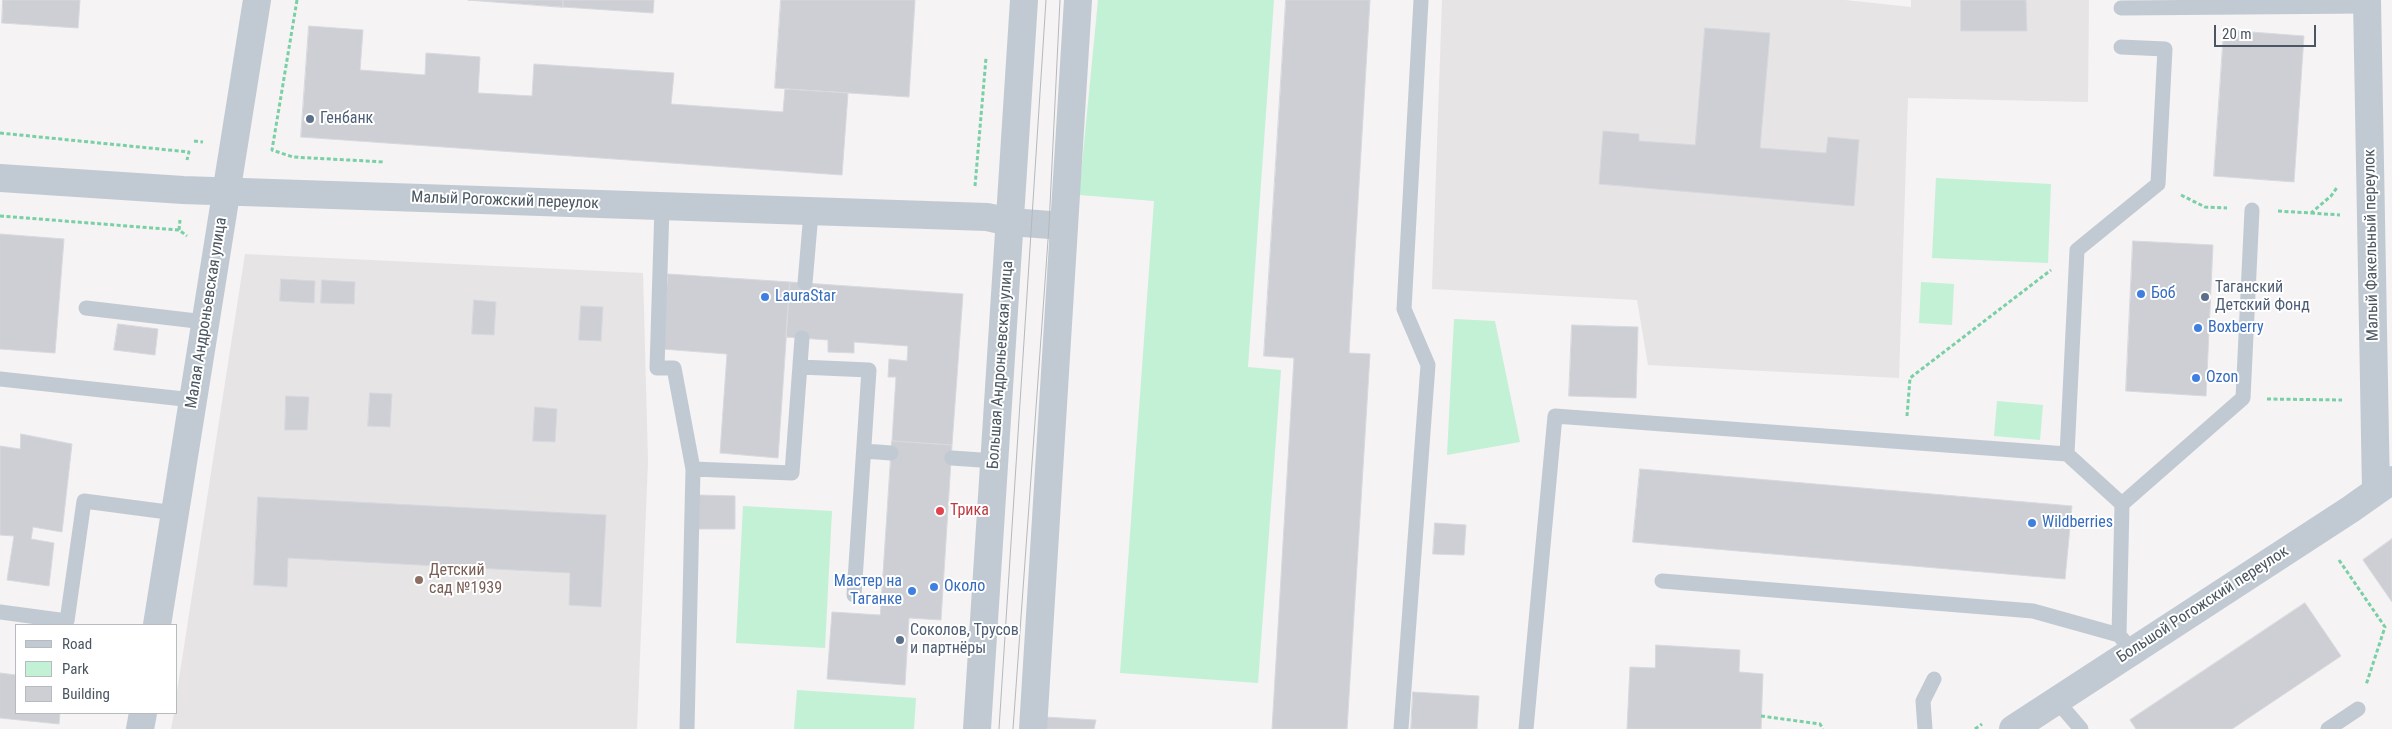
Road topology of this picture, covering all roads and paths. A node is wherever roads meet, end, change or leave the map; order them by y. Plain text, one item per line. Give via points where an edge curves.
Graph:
1 (257, 0) edge
2 (297, 0) edge
3 (1024, 0) edge
4 (1078, 0) edge
5 (1421, 0) edge
6 (2367, 3) edge
7 (2121, 8) dead end
8 (2121, 47) dead end
9 (987, 49) dead end
10 (392, 163) dead end
11 (0, 178) edge
12 (975, 187) dead end
13 (226, 191) junction
14 (662, 207) junction
15 (2252, 210) dead end
16 (811, 213) junction
17 (2311, 213) dead end
18 (2340, 215) dead end
19 (0, 216) edge
20 (1010, 222) junction
21 (1064, 226) junction
22 (194, 241) dead end
23 (2077, 250) junction
24 (805, 283) dead end
25 (86, 308) dead end
26 (205, 322) junction
27 (802, 338) dead end
28 (800, 367) junction
29 (0, 379) edge
30 (2243, 398) junction
31 (193, 400) junction
32 (2342, 400) dead end
33 (1905, 442) junction
34 (864, 451) junction
35 (891, 453) dead end
36 (2067, 454) junction
37 (952, 458) dead end
38 (995, 461) junction
39 (693, 469) junction
40 (2384, 485) edge
41 (2122, 504) junction
42 (175, 513) junction
43 (2339, 560) dead end
44 (1662, 581) dead end
45 (854, 595) dead end
46 (0, 612) edge
47 (157, 624) edge
48 (2126, 643) junction
49 (1934, 679) dead end
50 (2057, 701) junction
51 (2358, 709) joint
52 (143, 714) edge
53 (1761, 716) dead end
54 (140, 729) edge
55 (687, 729) edge
56 (977, 729) edge
57 (1033, 729) edge
58 (1401, 729) edge
59 (1526, 729) edge
60 (1823, 729) edge
61 (1926, 729) edge
62 (2013, 729) edge
63 (2081, 729) edge
64 (2328, 729) edge

1 - 13 street, Малая Андроньевская улица
2 - 10 path via 272,150 293,157
3 - 20 street, Большая Андроньевская улица
4 - 21 street
5 - 58 lane via 1404,309 1428,365
6 - 7 lane
6 - 40 street, Малый Факельный переулок
8 - 23 lane via 2165,49 2158,184
9 - 12 path
11 - 13 street, Малый Рогожский переулок
13 - 14 street, Малый Рогожский переулок
13 - 26 street, Малая Андроньевская улица
14 - 16 street, Малый Рогожский переулок
14 - 39 lane via 657,368 674,368
15 - 30 lane
16 - 20 street, Малый Рогожский переулок via 988,217
16 - 24 lane
17 - 18 path
19 - 22 path via 179,230
20 - 21 street, Малый Рогожский переулок
20 - 38 street, Большая Андроньевская улица
21 - 57 street
23 - 33 path via 1910,378
23 - 36 lane
25 - 26 lane
26 - 31 street, Малая Андроньевская улица
27 - 28 lane
28 - 34 lane via 869,370
28 - 39 lane via 792,473
29 - 31 lane
30 - 32 path
30 - 41 lane
31 - 42 street, Малая Андроньевская улица
33 - 36 lane
33 - 59 lane via 1556,416
34 - 35 lane
34 - 45 lane
36 - 41 lane
37 - 38 lane
38 - 56 street, Большая Андроньевская улица
39 - 55 lane
40 - 48 street, Большой Рогожский переулок
41 - 48 lane
42 - 46 lane via 84,501 67,620
42 - 47 street, Малая Андроньевская улица
43 - 51 path via 2385,627
44 - 48 lane via 2033,611
48 - 50 street, Большой Рогожский переулок
49 - 61 lane via 1923,701
50 - 62 street, Большой Рогожский переулок
50 - 63 lane
51 - 64 lane
52 - 54 street
53 - 60 path via 1820,724

